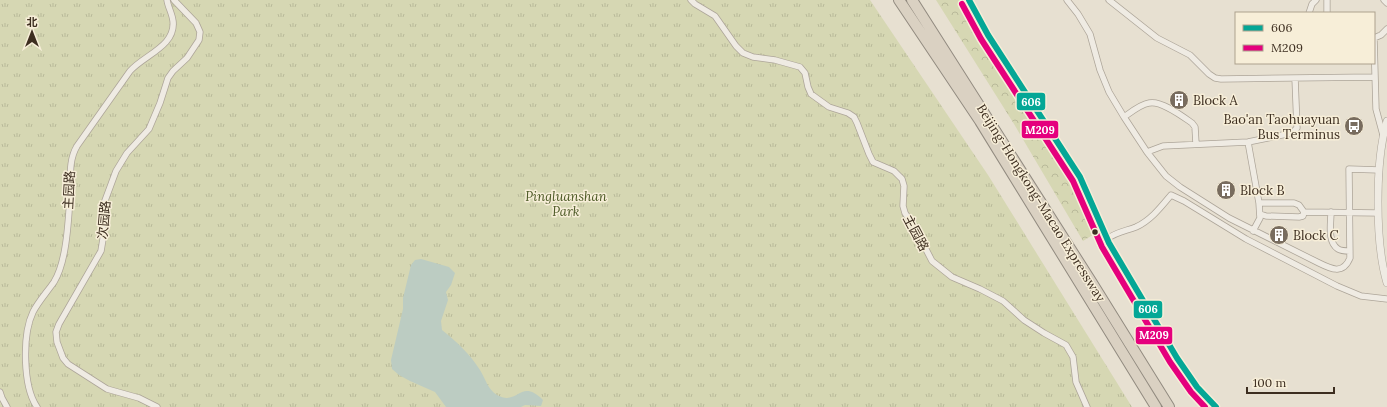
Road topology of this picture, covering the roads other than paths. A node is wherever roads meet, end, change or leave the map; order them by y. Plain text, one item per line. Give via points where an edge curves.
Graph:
1 (167, 0) edge
2 (174, 0) edge
3 (691, 0) edge
4 (899, 0) edge
5 (912, 0) edge
6 (1066, 0) edge
7 (1109, 0) edge
8 (1316, 0) edge
9 (1327, 0) edge
10 (1384, 0) edge
11 (1387, 3) edge
12 (1309, 12) edge
13 (1327, 12) edge
14 (1387, 29) edge
15 (1375, 38) edge
16 (1375, 58) edge
17 (1376, 77) junction
18 (1295, 78) junction
19 (1124, 117) junction
20 (1387, 121) edge
21 (1383, 135) junction
22 (1248, 142) junction
23 (1196, 144) junction
24 (1147, 152) junction
25 (1379, 170) junction
26 (1259, 203) junction
27 (1304, 212) junction
28 (1331, 212) junction
29 (1350, 213) junction
30 (1378, 213) junction
31 (1260, 214) junction
32 (1253, 231) junction
33 (1107, 239) dead end
34 (1350, 251) junction
35 (1387, 283) edge
36 (1387, 299) edge
37 (0, 392) edge
38 (7, 407) edge
39 (37, 407) edge
40 (158, 407) edge
41 (1087, 407) edge
42 (1156, 407) edge
43 (1169, 407) edge

1 - 39 street, 主园路 via 173,21 173,30 169,38 130,71 73,154 68,224 62,261 54,282 33,312 26,347 25,367 32,398
2 - 40 street, 次园路 via 196,23 200,32 199,40 187,58 170,74 149,129 127,153 116,171 103,206 102,247 56,332 59,349 68,364 107,389 139,398
3 - 41 street, 主园路 via 715,16 743,52 750,56 800,67 804,71 813,96 832,110 854,117 873,162 894,171 902,179 905,214 932,261 952,277 1006,304 1024,320 1066,344 1073,358 1076,382
4 - 42 highway, Beijing-Hongkong-Macao Expressway via 980,121
5 - 43 highway, Beijing-Hongkong-Macao Expressway
6 - 19 street via 1090,34 1109,92
7 - 18 street via 1157,38 1190,55 1215,78
8 - 12 street
9 - 13 street
10 - 11 street
14 - 15 street
16 - 17 street
17 - 18 street
17 - 21 street via 1376,109
18 - 22 street via 1295,131 1287,135
19 - 23 street via 1148,103 1165,106 1192,123 1195,127
19 - 24 street
20 - 21 street
21 - 25 street
22 - 23 street
22 - 26 street
23 - 24 street via 1163,146
24 - 32 street via 1169,180
25 - 29 street via 1349,169
25 - 30 street
26 - 27 street via 1294,203 1300,205
26 - 31 street
27 - 28 street
27 - 31 street via 1300,217
28 - 29 street
28 - 34 street via 1331,239 1339,250
29 - 30 street
29 - 34 street
30 - 35 street via 1381,255
31 - 32 street
32 - 34 street via 1334,269 1344,267 1348,263
33 - 36 street via 1117,232 1146,222 1171,195 1246,239 1337,286 1361,296
37 - 38 street

